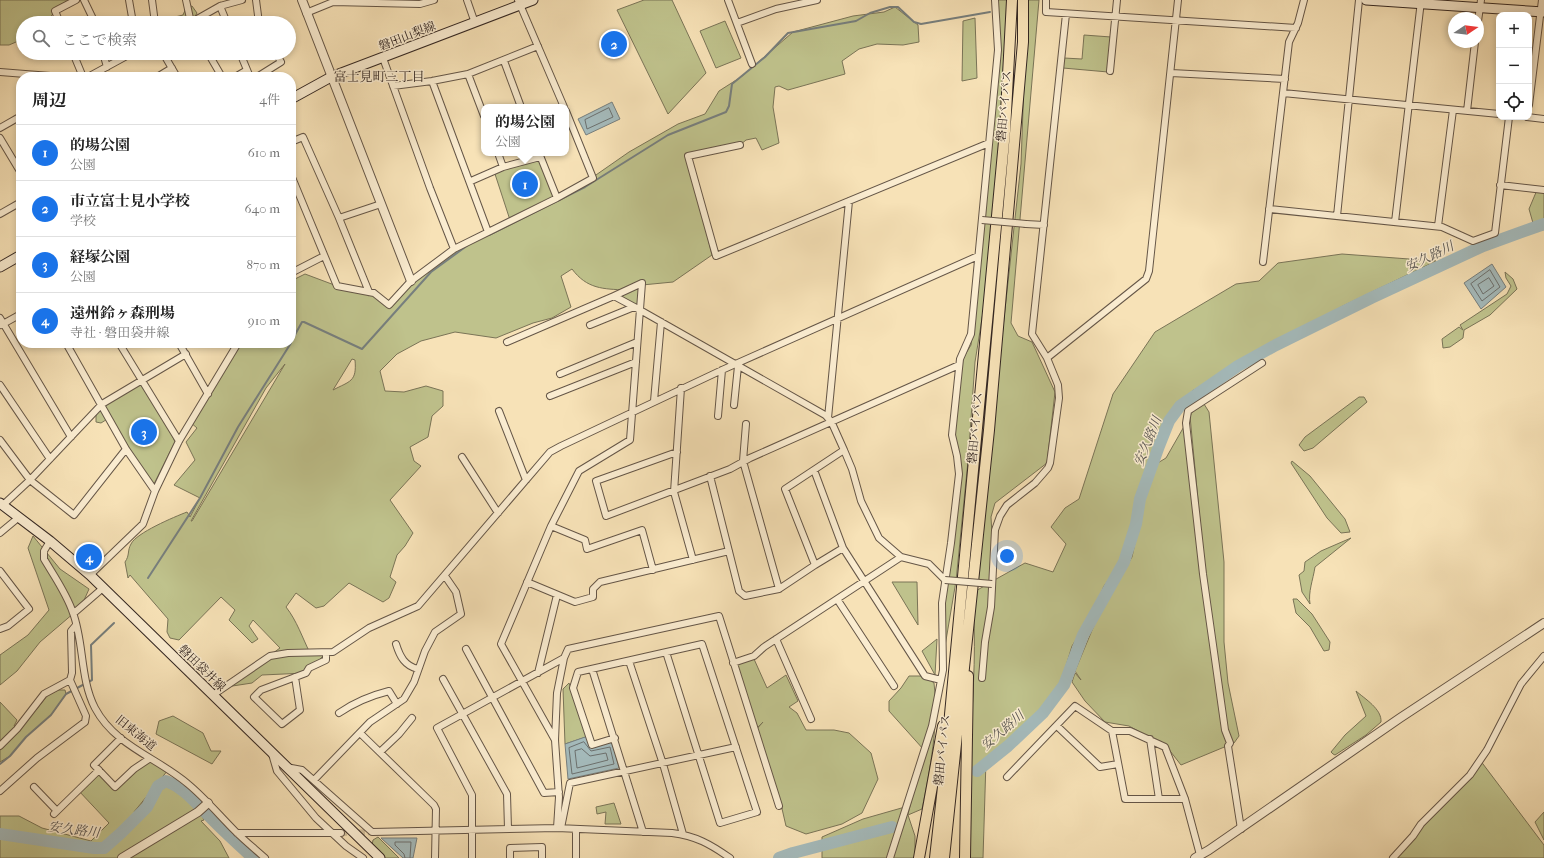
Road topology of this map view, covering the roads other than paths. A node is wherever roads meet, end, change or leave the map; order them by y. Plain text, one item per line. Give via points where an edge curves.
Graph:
1 (76, 0) edge
2 (84, 0) edge
3 (129, 0) edge
4 (152, 0) edge
5 (186, 0) edge
6 (242, 0) edge
7 (256, 0) edge
8 (302, 0) edge
9 (434, 0) edge
10 (467, 0) edge
11 (533, 0) edge
12 (728, 0) edge
13 (817, 0) edge
14 (995, 0) edge
15 (1012, 0) edge
16 (1023, 0) edge
17 (1046, 0) edge
18 (1116, 0) edge
19 (1178, 0) edge
20 (1304, 0) edge
21 (1359, 0) edge
22 (1366, 0) edge
23 (1542, 0) edge
24 (333, 1) edge
25 (374, 1) edge
26 (420, 2) edge
27 (519, 2) edge
28 (1420, 2) edge
29 (1480, 3) edge
30 (220, 6) junction
31 (1542, 12) edge
32 (306, 13) junction
33 (1066, 14) junction
34 (57, 16) edge
35 (92, 16) edge
36 (132, 16) edge
37 (155, 16) edge
38 (189, 16) edge
39 (203, 16) edge
40 (224, 16) edge
41 (258, 16) edge
42 (1115, 17) junction
43 (1177, 20) junction
44 (475, 23) junction
45 (737, 23) junction
46 (1296, 28) junction
47 (538, 46) junction
48 (1474, 48) edge
49 (383, 58) junction
50 (76, 60) edge
51 (105, 60) edge
52 (120, 60) edge
53 (167, 60) edge
54 (212, 60) edge
55 (243, 60) edge
56 (280, 60) edge
57 (504, 61) junction
58 (752, 64) dead end
59 (107, 67) junction
60 (172, 68) junction
61 (247, 70) joint
62 (1110, 71) dead end
63 (0, 72) edge
64 (81, 72) edge
65 (98, 72) edge
66 (165, 72) edge
67 (174, 72) edge
68 (219, 72) edge
69 (244, 72) edge
70 (265, 72) edge
71 (1171, 72) junction
72 (16, 73) edge
73 (468, 74) junction
74 (331, 77) junction
75 (1285, 79) junction
76 (432, 81) junction
77 (1532, 84) edge
78 (393, 86) junction
79 (1283, 93) junction
80 (296, 96) edge
81 (1349, 100) junction
82 (520, 104) edge
83 (563, 104) edge
84 (1408, 105) junction
85 (481, 108) edge
86 (1453, 110) junction
87 (1467, 111) junction
88 (1496, 114) edge
89 (569, 118) edge
90 (1532, 118) edge
91 (16, 119) edge
92 (1544, 119) edge
93 (1509, 120) edge
94 (0, 128) edge
95 (0, 138) edge
96 (296, 140) edge
97 (989, 143) junction
98 (740, 145) dead end
99 (499, 156) edge
100 (536, 156) edge
101 (539, 156) edge
102 (16, 165) edge
103 (503, 167) junction
104 (471, 181) junction
105 (1500, 186) junction
106 (296, 187) edge
107 (1544, 190) edge
108 (557, 198) junction
109 (849, 201) junction
110 (381, 204) junction
111 (16, 205) edge
112 (1269, 209) junction
113 (0, 214) edge
114 (1337, 216) junction
115 (339, 218) junction
116 (982, 220) junction
117 (1395, 222) junction
118 (1044, 226) junction
119 (1438, 226) junction
120 (488, 232) junction
121 (454, 248) junction
122 (324, 256) junction
123 (978, 256) junction
124 (16, 258) edge
125 (1263, 262) dead end
126 (0, 268) edge
127 (296, 270) edge
128 (411, 281) junction
129 (369, 292) junction
130 (614, 296) junction
131 (634, 307) junction
132 (640, 310) junction
133 (16, 316) edge
134 (837, 318) junction
135 (661, 322) junction
136 (1, 323) edge
137 (590, 325) dead end
138 (507, 342) dead end
139 (637, 342) junction
140 (16, 347) edge
141 (16, 348) edge
142 (69, 348) edge
143 (122, 348) edge
144 (182, 348) edge
145 (234, 348) edge
146 (186, 354) junction
147 (1047, 358) junction
148 (636, 362) junction
149 (1262, 363) dead end
150 (736, 365) junction
151 (959, 365) junction
152 (722, 370) junction
153 (560, 374) dead end
154 (141, 380) junction
155 (0, 385) edge
156 (681, 388) junction
157 (208, 394) junction
158 (550, 396) dead end
159 (654, 401) junction
160 (102, 404) junction
161 (734, 405) dead end
162 (499, 411) dead end
163 (632, 411) junction
164 (718, 416) dead end
165 (829, 420) junction
166 (746, 424) dead end
167 (71, 437) junction
168 (0, 440) edge
169 (178, 441) junction
170 (126, 449) junction
171 (844, 450) junction
172 (677, 452) junction
173 (462, 457) dead end
174 (50, 459) junction
175 (743, 461) junction
176 (814, 470) junction
177 (710, 476) junction
178 (30, 480) junction
179 (526, 480) junction
180 (155, 491) junction
181 (674, 492) junction
182 (1, 504) edge
183 (498, 513) junction
184 (18, 518) junction
185 (551, 526) junction
186 (0, 533) edge
187 (50, 541) junction
188 (843, 548) junction
189 (729, 551) junction
190 (901, 557) junction
191 (693, 560) junction
192 (815, 565) junction
193 (653, 570) junction
194 (0, 571) edge
195 (90, 575) junction
196 (445, 576) junction
197 (3, 579) edge
198 (945, 580) junction
199 (865, 581) junction
200 (527, 582) junction
201 (992, 584) junction
202 (104, 588) junction
203 (779, 589) junction
204 (557, 595) junction
205 (837, 599) junction
206 (74, 613) junction
207 (964, 616) junction
208 (1544, 623) edge
209 (76, 625) junction
210 (0, 629) edge
211 (776, 639) junction
212 (396, 644) dead end
213 (466, 649) dead end
214 (666, 652) junction
215 (326, 653) junction
216 (1544, 656) edge
217 (564, 658) junction
218 (629, 660) junction
219 (733, 663) junction
220 (418, 669) junction
221 (592, 669) junction
222 (538, 673) junction
223 (295, 677) junction
224 (982, 678) dead end
225 (443, 679) dead end
226 (70, 680) junction
227 (941, 680) junction
228 (522, 681) junction
229 (894, 686) dead end
230 (213, 696) junction
231 (491, 698) junction
232 (397, 704) junction
233 (339, 713) dead end
234 (463, 714) junction
235 (412, 718) dead end
236 (811, 719) dead end
237 (1057, 726) junction
238 (1112, 731) junction
239 (360, 733) junction
240 (121, 738) junction
241 (615, 738) junction
242 (1150, 739) junction
243 (555, 740) junction
244 (0, 746) edge
245 (736, 747) junction
246 (380, 752) junction
247 (272, 753) junction
248 (699, 756) junction
249 (149, 759) junction
250 (663, 764) junction
251 (1118, 764) junction
252 (286, 766) junction
253 (98, 770) junction
254 (625, 772) junction
255 (1008, 777) dead end
256 (948, 778) junction
257 (314, 780) junction
258 (34, 786) dead end
259 (0, 791) edge
260 (559, 792) junction
261 (1159, 799) junction
262 (1185, 799) junction
263 (208, 803) junction
264 (778, 806) dead end
265 (559, 828) junction
266 (472, 829) junction
267 (508, 829) junction
268 (576, 829) junction
269 (1241, 829) junction
270 (436, 830) junction
271 (644, 832) junction
272 (237, 833) junction
273 (334, 833) junction
274 (341, 833) tunnel mouth
275 (683, 834) junction
276 (1198, 857) edge
277 (122, 858) edge
278 (265, 858) edge
279 (363, 858) edge
280 (380, 858) edge
281 (435, 858) edge
282 (472, 858) edge
283 (510, 858) edge
284 (542, 858) edge
285 (576, 858) edge
286 (730, 858) edge
287 (890, 858) edge
288 (919, 858) edge
289 (935, 858) edge
290 (944, 858) edge
291 (965, 858) edge
292 (1393, 858) edge

1 - 34 street via 55,11
2 - 35 street
3 - 36 street
4 - 37 street
5 - 38 street
6 - 30 street
7 - 41 street
8 - 32 street
9 - 26 street
10 - 44 street
11 - 27 main road, 磐田山梨線
12 - 45 street
13 - 45 street via 776,9
14 - 97 street via 998,50
15 - 207 highway, 磐田バイパス via 1005,131
16 - 207 highway, 磐田バイパス via 1023,42 989,430
17 - 33 street via 1046,12
18 - 42 street
19 - 43 street
20 - 46 street
21 - 81 street
22 - 28 main road
23 - 31 street
24 - 25 street
24 - 32 street
25 - 26 street
27 - 44 main road, 磐田山梨線
27 - 47 street
28 - 29 main road
28 - 84 street
29 - 31 main road
30 - 39 street
30 - 40 street
31 - 77 street
32 - 74 street
33 - 42 street
33 - 118 street
42 - 43 street
42 - 62 street
43 - 46 street
43 - 71 street
44 - 49 main road, 磐田山梨線
45 - 58 street
46 - 75 street via 1289,42
47 - 57 street
47 - 83 street
48 - 87 street
49 - 74 main road, 磐田山梨線
49 - 78 street
50 - 64 street
51 - 59 street
52 - 59 street
53 - 60 street
54 - 68 street
55 - 61 street
56 - 70 street via 281,62
57 - 73 street
57 - 82 street
59 - 65 street
60 - 66 street
60 - 67 street
61 - 69 street
63 - 72 street
71 - 75 street
71 - 147 street via 1149,271 1146,279
73 - 76 street
73 - 85 street
74 - 80 main road, 磐田山梨線
74 - 110 street
75 - 79 street
76 - 78 street
76 - 104 street
78 - 121 street
79 - 81 street
79 - 112 street
81 - 84 street
81 - 114 street
84 - 86 street
84 - 117 street
86 - 87 street
86 - 119 street
87 - 88 street
89 - 108 street via 593,178
90 - 92 street
91 - 94 street
93 - 105 street
95 - 102 street
96 - 115 street via 304,137
97 - 109 street
97 - 116 street
98 - 109 street via 688,156 716,256
99 - 103 street
100 - 103 street
101 - 108 street
103 - 104 street
104 - 120 street
105 - 107 street
105 - 119 street via 1495,233 1473,241
106 - 122 street
108 - 120 street
109 - 134 street
110 - 115 street
110 - 128 street
111 - 113 street
112 - 114 street
112 - 125 street
114 - 117 street
115 - 129 street
116 - 118 street, bridge
116 - 123 street
117 - 119 street
118 - 147 street via 1032,334
120 - 121 street
121 - 128 street
122 - 127 street
122 - 129 street via 337,286
123 - 134 street
123 - 151 street via 971,334
124 - 126 main road
128 - 129 street via 389,305
130 - 131 street
130 - 132 street via 642,283
130 - 138 street
131 - 132 street
131 - 137 street
132 - 135 street
132 - 139 street
133 - 136 street
134 - 150 street
134 - 165 street
135 - 150 street
135 - 159 street
136 - 140 street
139 - 148 street
139 - 153 street
141 - 167 street
142 - 160 street
143 - 154 street
144 - 146 street
145 - 157 street
146 - 154 street
146 - 157 street
147 - 201 street via 1058,384 1059,398 1050,463 1035,483 1007,505 1000,516 995,530
148 - 158 street
148 - 163 street
149 - 269 street via 1188,411 1186,423 1203,574
150 - 152 street
150 - 161 street
150 - 165 street
151 - 165 street
151 - 198 street via 952,435 959,474
152 - 156 street
152 - 164 street
154 - 160 street
154 - 169 street
155 - 174 street
156 - 159 street
156 - 172 street
157 - 169 street
159 - 163 street
160 - 167 street
160 - 170 street
162 - 179 street
163 - 179 street via 550,452
163 - 185 street via 630,440 580,471
165 - 171 street
165 - 175 street
166 - 175 street
167 - 174 street
168 - 178 street
169 - 180 street
170 - 178 street via 74,515
170 - 180 street
171 - 176 street
171 - 190 street via 861,501 879,538
172 - 181 street
172 - 181 street via 596,481 606,516
173 - 183 street
174 - 178 street
175 - 177 street
175 - 203 street
176 - 188 street
176 - 192 street via 785,489
177 - 181 street
177 - 189 street
178 - 182 street
179 - 183 street
180 - 195 street via 143,524
181 - 191 street
182 - 184 main road, 磐田袋井線
183 - 196 street
184 - 186 street
184 - 187 main road, 磐田袋井線
185 - 193 street via 584,540 587,549 642,530
185 - 200 street
187 - 195 main road, 磐田袋井線
187 - 206 street, 旧東海道 via 44,551 44,559
188 - 192 street
188 - 199 street
189 - 191 street
189 - 203 street via 739,591 745,596
190 - 198 street via 929,564
190 - 199 street
191 - 193 street
192 - 203 street
193 - 204 street via 600,582 593,589 592,597 583,600 575,602
194 - 197 street
195 - 202 main road, 磐田袋井線
196 - 215 street via 418,606 369,628 338,649
196 - 220 street via 456,592 461,614 435,632
197 - 210 street via 29,608 8,626
198 - 201 street, bridge
198 - 227 street via 942,602
199 - 205 street
199 - 227 street via 925,676
200 - 204 street
200 - 228 street via 501,644
201 - 224 street
202 - 206 street
202 - 230 main road, 磐田袋井線
204 - 222 street
205 - 211 street
205 - 229 street
206 - 209 street, 旧東海道
207 - 256 highway, 磐田バイパス
207 - 288 highway
207 - 291 highway
208 - 269 street via 1400,718
209 - 226 street via 72,631
209 - 240 street, 旧東海道 via 88,690 95,708
211 - 219 street via 754,656
211 - 236 street
212 - 220 street via 409,666
213 - 231 street
214 - 218 street
214 - 245 street via 702,644
214 - 248 street
215 - 223 street via 326,660
215 - 230 street via 288,652 270,656
216 - 292 street via 1521,684 1470,775 1421,824
217 - 219 street via 568,648 719,616
217 - 222 street
217 - 243 street via 557,693
218 - 221 street
218 - 250 street
219 - 264 street
220 - 232 street via 404,699
221 - 241 street
221 - 241 street via 578,672 573,688 592,745
222 - 228 street
223 - 223 street via 300,710 282,724 254,697 261,690
225 - 234 street
226 - 244 street via 44,694
226 - 259 street via 86,716 85,722 36,758
227 - 287 street via 932,726
228 - 231 street
228 - 243 street
230 - 247 main road, 磐田袋井線
231 - 234 street
231 - 260 street via 544,792
232 - 233 street via 389,691 356,701
232 - 239 street via 378,715
234 - 266 street via 437,728 472,796
234 - 267 street via 507,794
235 - 246 street
237 - 238 street via 1075,706
237 - 251 street via 1100,767
237 - 255 street
238 - 242 street via 1130,731
238 - 251 street
239 - 246 street
239 - 257 street
240 - 249 street, 旧東海道
240 - 253 street via 94,765
241 - 254 street
242 - 261 street
242 - 262 street via 1165,747
243 - 260 street
245 - 248 street
245 - 248 street via 757,812 720,823
246 - 270 street via 434,805
247 - 252 main road, 磐田袋井線
247 - 273 street via 277,771 316,818
248 - 250 street
249 - 253 street via 115,787
249 - 263 street, 旧東海道 via 177,775
250 - 254 street
250 - 275 street
251 - 261 street via 1125,799
252 - 257 street via 302,770
252 - 280 main road, 磐田袋井線
253 - 258 street via 56,812
254 - 265 street via 570,783
254 - 271 street
256 - 289 highway, 磐田バイパス via 940,814
256 - 290 highway, 磐田バイパス via 949,805
257 - 270 street via 372,832
260 - 265 street
261 - 262 street
262 - 276 street
263 - 272 street, 旧東海道
263 - 277 street via 198,812
265 - 267 street
265 - 268 street
266 - 267 street
266 - 270 street
266 - 282 street
268 - 271 street
268 - 285 street
269 - 276 street
270 - 281 street
271 - 275 street
272 - 273 street
272 - 278 street, 旧東海道
273 - 274 street
273 - 279 street via 346,846
275 - 286 street via 703,840
283 - 284 street via 510,848 542,847

